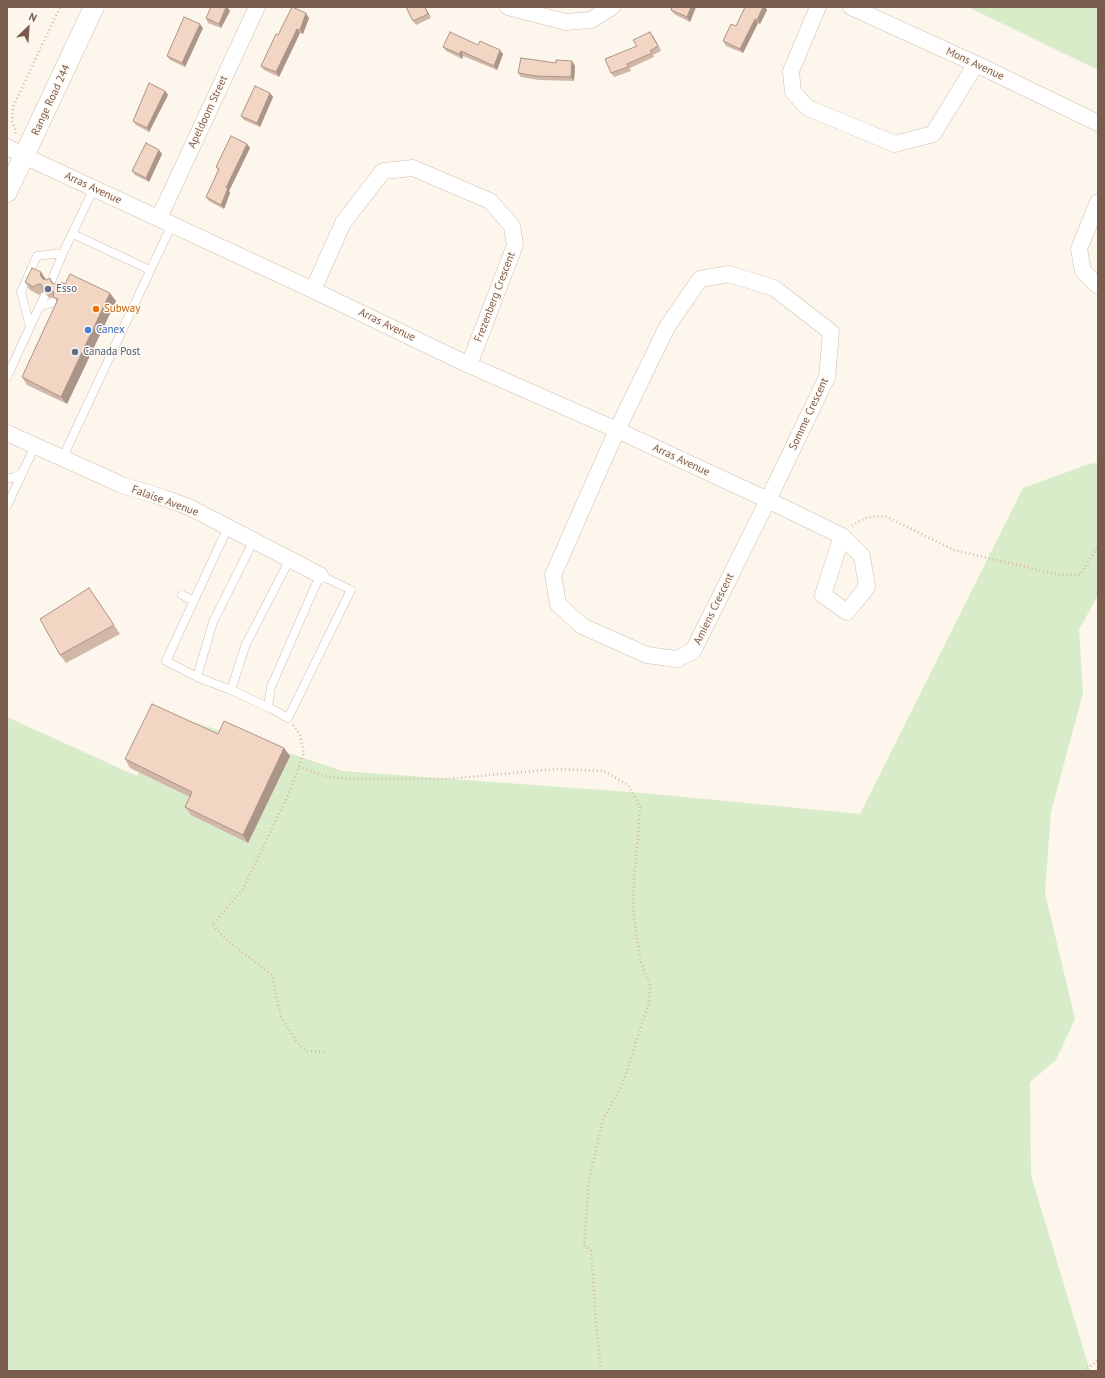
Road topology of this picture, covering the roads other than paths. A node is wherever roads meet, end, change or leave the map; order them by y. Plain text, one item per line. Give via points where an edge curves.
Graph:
1 (94, 7) edge
2 (257, 7) edge
3 (508, 7) edge
4 (612, 7) edge
5 (818, 7) edge
6 (851, 7) edge
7 (976, 64) junction
8 (1098, 123) edge
9 (15, 147) edge
10 (94, 188) junction
11 (7, 192) edge
12 (1098, 202) edge
13 (165, 221) junction
14 (72, 234) junction
15 (63, 253) junction
16 (58, 266) junction
17 (150, 270) junction
18 (60, 280) dead end
19 (51, 282) edge
20 (1098, 286) edge
21 (313, 290) junction
22 (44, 298) edge
23 (54, 302) edge
24 (39, 307) junction
25 (30, 327) junction
26 (469, 365) junction
27 (7, 377) edge
28 (617, 430) junction
29 (7, 433) edge
30 (35, 446) junction
31 (62, 459) junction
32 (23, 471) junction
33 (7, 478) edge
34 (768, 500) junction
35 (7, 506) edge
36 (228, 527) junction
37 (842, 536) road end
38 (254, 540) junction
39 (290, 559) junction
40 (320, 575) junction
41 (182, 595) dead end
42 (194, 602) junction
43 (197, 677) junction
44 (231, 690) junction
45 (268, 708) junction

1 - 9 street, Range Road 244
2 - 13 street, Apeldoom Street
3 - 4 street via 566,22 591,20
5 - 7 street via 791,72 793,92 808,108 895,144 933,134
6 - 7 street, Mons Avenue
7 - 8 street, Mons Avenue
9 - 10 street, Arras Avenue
9 - 11 street, Range Road 244
10 - 13 street, Arras Avenue
10 - 14 lane
12 - 20 street via 1079,249 1083,271
13 - 17 lane
13 - 21 street, Arras Avenue
14 - 15 lane
14 - 17 lane
15 - 16 lane
15 - 25 lane via 37,256 21,292
16 - 18 lane
16 - 19 lane
17 - 31 lane
21 - 26 street, Arras Avenue
21 - 26 street, Frezenberg Crescent via 343,223 383,171 413,168 490,201 512,226 516,245
22 - 24 lane
23 - 24 lane
24 - 25 lane
25 - 27 lane
26 - 28 street, Arras Avenue
28 - 34 street, Arras Avenue
28 - 34 street, Somme Crescent via 667,327 700,279 729,274 774,288 831,332 827,377
28 - 34 street, Amiens Crescent via 553,575 558,604 582,626 647,655 677,659 693,650
29 - 30 street, Falaise Avenue
30 - 31 street, Falaise Avenue
30 - 32 lane
31 - 36 street, Falaise Avenue via 122,485 189,508
32 - 33 lane via 13,478
32 - 35 lane
34 - 37 street, Arras Avenue
36 - 38 street, Falaise Avenue
36 - 42 lane
38 - 39 street, Falaise Avenue
38 - 43 lane via 213,622
39 - 40 street, Falaise Avenue
39 - 44 lane via 246,644
40 - 45 lane via 271,687
40 - 45 lane via 351,590 288,718
41 - 42 lane
42 - 43 lane via 166,661
43 - 44 lane
44 - 45 lane

